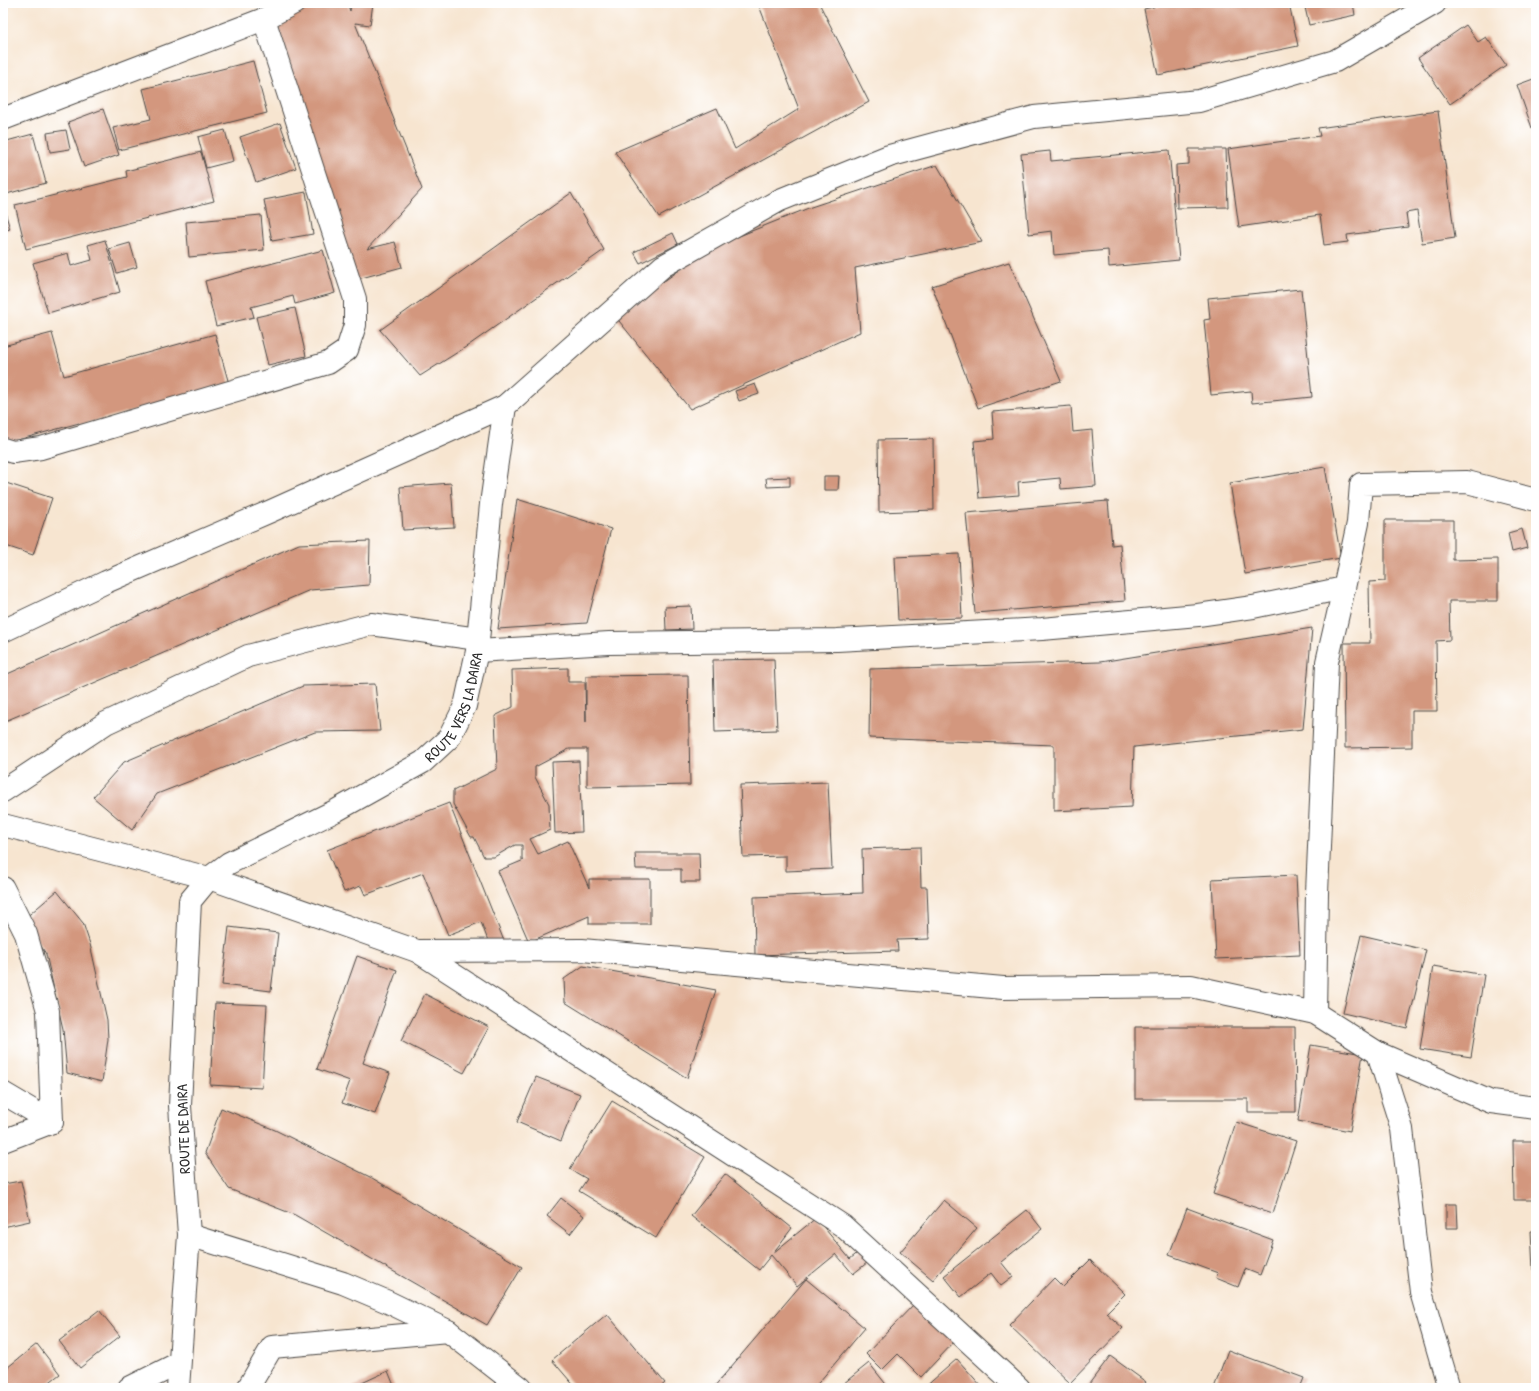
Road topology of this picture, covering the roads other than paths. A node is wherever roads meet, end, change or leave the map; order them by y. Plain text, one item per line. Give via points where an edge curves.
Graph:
1 (294, 3) edge
2 (1435, 3) edge
3 (264, 19) junction
4 (3, 119) edge
5 (505, 406) junction
6 (3, 449) edge
7 (1536, 500) edge
8 (1344, 588) junction
9 (3, 631) edge
10 (478, 645) junction
11 (3, 791) edge
12 (4, 829) edge
13 (186, 871) junction
14 (209, 878) junction
15 (3, 888) edge
16 (190, 901) junction
17 (417, 951) junction
18 (1315, 1013) junction
19 (1378, 1053) junction
20 (3, 1093) edge
21 (1536, 1108) edge
22 (52, 1122) junction
23 (3, 1141) edge
24 (189, 1235) junction
25 (448, 1331) junction
26 (179, 1363) junction
27 (129, 1388) edge
28 (178, 1388) edge
29 (248, 1388) edge
30 (521, 1388) edge
31 (1019, 1388) edge
32 (1449, 1388) edge

1 - 3 street
2 - 5 street via 1328,64 1198,101 1034,118 889,156 780,200 663,266
3 - 4 street
3 - 6 street via 355,299 355,325 347,350 328,363 41,448 13,452
5 - 9 street via 106,582
5 - 10 street, ROUTE VERS LA DAIRA via 491,504
7 - 8 street via 1467,482 1361,484 1358,523
8 - 10 street via 1253,607 1198,615 1042,629 836,640
8 - 18 street via 1327,662 1317,893
10 - 11 street via 371,624 248,656 106,723
10 - 14 street, ROUTE VERS LA DAIRA via 465,706 449,738 423,762 337,810 229,864
12 - 13 street
13 - 14 street
13 - 16 street, ROUTE DE DAIRA
14 - 16 street
14 - 17 street
15 - 22 street via 26,934 48,1011
16 - 24 street, ROUTE DE DAIRA via 180,1106
17 - 18 street via 582,950 1003,988 1191,986
17 - 31 street via 843,1226
18 - 19 street
19 - 21 street via 1491,1102
19 - 32 street via 1402,1129 1421,1292
20 - 22 street
22 - 23 street
24 - 25 street via 343,1283
24 - 26 street, ROUTE DE DAIRA
25 - 29 street via 272,1347
25 - 30 street
26 - 27 street
26 - 28 street, ROUTE DE DAIRA

